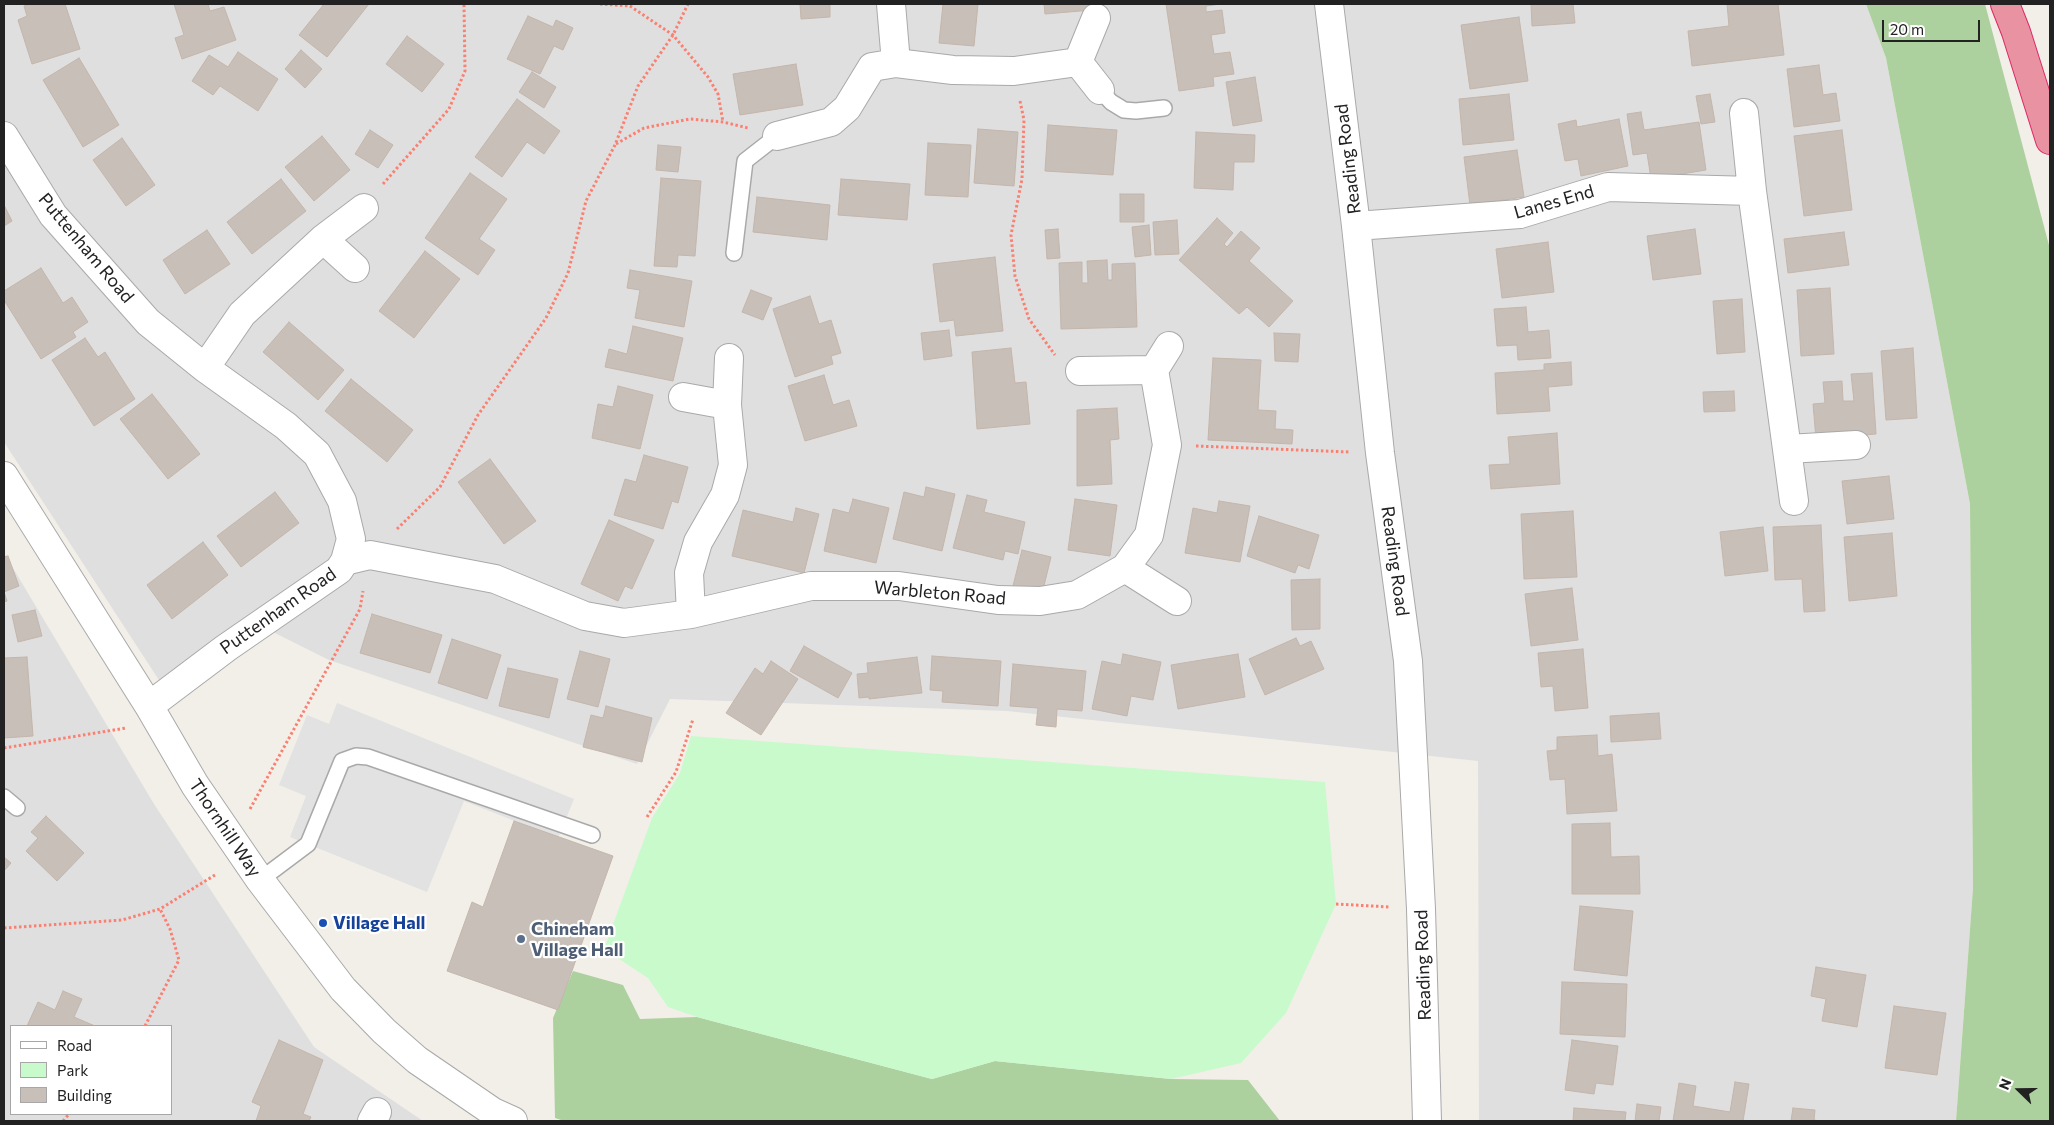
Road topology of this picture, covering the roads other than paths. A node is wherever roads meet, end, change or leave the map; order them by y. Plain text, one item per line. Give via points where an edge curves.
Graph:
1 (891, 4) edge
2 (1329, 4) edge
3 (2005, 4) edge
4 (1096, 18) dead end
5 (1078, 62) junction
6 (896, 64) junction
7 (1100, 90) joint
8 (1164, 108) dead end
9 (1744, 113) dead end
10 (4, 136) edge
11 (777, 136) joint
12 (2050, 140) edge
13 (1752, 191) junction
14 (364, 208) road end
15 (1356, 226) junction
16 (323, 239) junction
17 (734, 253) dead end
18 (355, 268) dead end
19 (1169, 346) dead end
20 (729, 358) dead end
21 (204, 368) junction
22 (1154, 370) junction
23 (1080, 371) road end
24 (682, 397) dead end
25 (727, 405) junction
26 (1856, 445) dead end
27 (1788, 449) junction
28 (4, 476) edge
29 (1794, 501) dead end
30 (358, 558) junction
31 (1125, 568) junction
32 (1177, 601) dead end
33 (691, 614) junction
34 (154, 715) junction
35 (4, 796) edge
36 (17, 808) dead end
37 (592, 835) dead end
38 (260, 880) junction
39 (513, 1121) edge
40 (1427, 1121) edge

1 - 6 street
2 - 15 street, Reading Road
3 - 12 highway
4 - 5 street
5 - 6 street via 1014,71 954,70
5 - 7 street
6 - 11 street via 872,66 847,108 831,122
7 - 8 lane via 1124,110
9 - 13 street
10 - 21 street, Puttenham Road via 53,215 148,322
11 - 17 lane via 746,161
13 - 15 street, Lanes End via 1608,187 1520,214
13 - 27 street
14 - 16 street
15 - 40 street, Reading Road via 1380,454 1408,661 1421,909
16 - 18 street
16 - 21 street via 242,314
19 - 22 street
20 - 25 street
21 - 30 street, Puttenham Road via 286,426 317,454 342,501
22 - 23 street
22 - 31 street, Warbleton Road via 1167,445 1149,535
24 - 25 street
25 - 33 street via 734,465 725,495 698,542 689,573
26 - 27 street
27 - 29 street
28 - 34 street, Thornhill Way
30 - 33 street, Warbleton Road via 494,579 585,616 624,624
30 - 34 street, Puttenham Road via 226,648
31 - 32 street
31 - 33 street, Warbleton Road via 1077,595 1040,601 998,600 899,586 811,586
34 - 38 street, Thornhill Way via 195,785
35 - 36 lane
37 - 38 lane via 368,757 356,756 342,761 308,844
38 - 39 street, Thornhill Way via 344,989 384,1031 417,1060 493,1112

